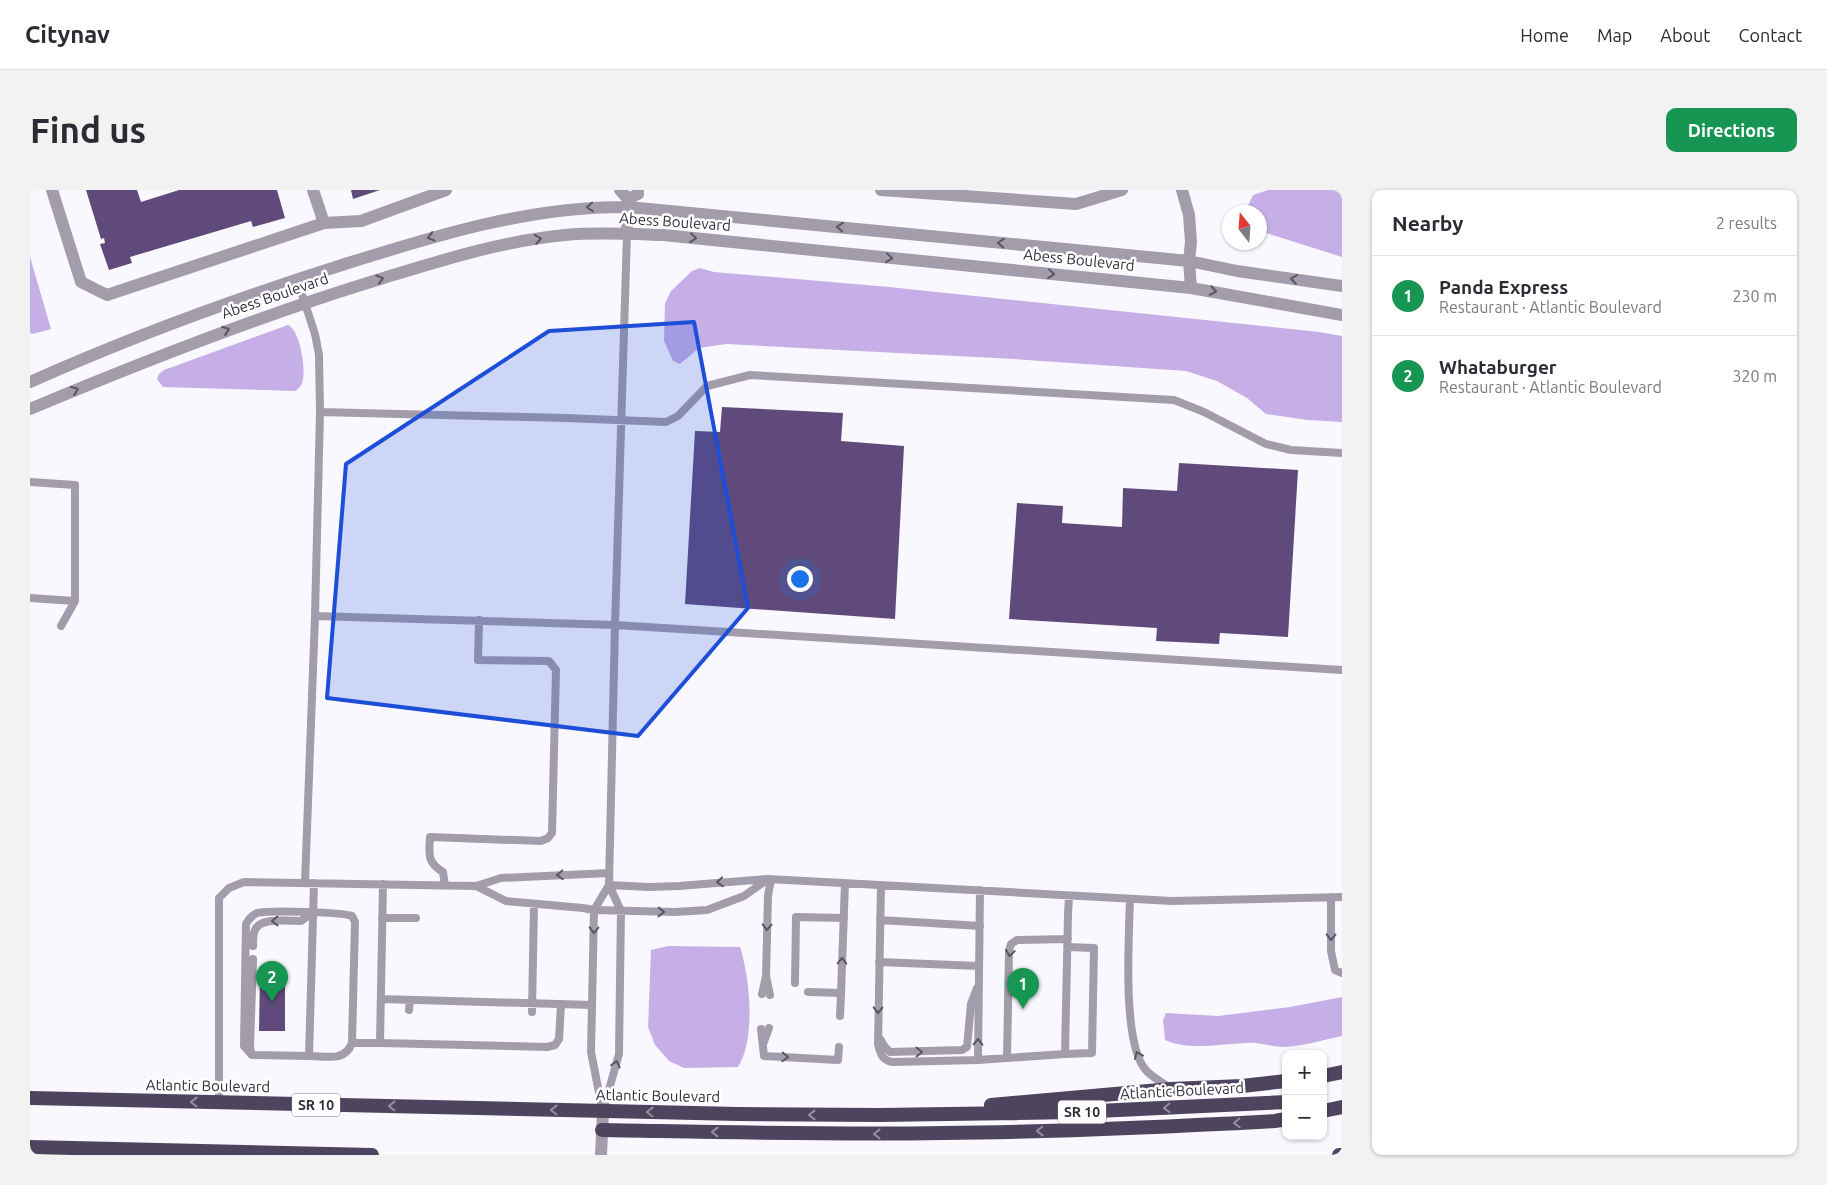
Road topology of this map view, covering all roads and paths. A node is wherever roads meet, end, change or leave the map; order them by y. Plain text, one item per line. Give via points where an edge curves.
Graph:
1 (52, 190) edge
2 (313, 190) edge
3 (446, 190) edge
4 (638, 190) edge
5 (881, 190) edge
6 (1122, 190) edge
7 (1182, 190) edge
8 (625, 199) edge
9 (324, 223) junction
10 (627, 234) junction
11 (1189, 260) junction
12 (297, 279) junction
13 (1342, 286) edge
14 (1191, 288) junction
15 (306, 302) junction
16 (1342, 315) edge
17 (30, 382) edge
18 (30, 409) edge
19 (320, 412) junction
20 (621, 420) junction
21 (1342, 453) edge
22 (30, 482) edge
23 (30, 598) edge
24 (75, 601) junction
25 (315, 616) junction
26 (479, 620) junction
27 (615, 625) junction
28 (62, 626) dead end
29 (1342, 670) edge
30 (609, 873) junction
31 (770, 879) junction
32 (309, 883) junction
33 (844, 883) junction
34 (383, 884) junction
35 (444, 885) junction
36 (609, 885) junction
37 (881, 885) junction
38 (476, 886) junction
39 (980, 890) junction
40 (1069, 896) junction
41 (1331, 897) junction
42 (1342, 897) edge
43 (1130, 899) junction
44 (534, 904) junction
45 (594, 910) junction
46 (621, 911) junction
47 (313, 912) junction
48 (382, 918) junction
49 (416, 918) dead end
50 (844, 918) junction
51 (880, 920) junction
52 (980, 926) junction
53 (1068, 943) junction
54 (253, 946) dead end
55 (253, 959) dead end
56 (879, 962) junction
57 (979, 966) junction
58 (1342, 973) edge
59 (979, 982) junction
60 (795, 983) dead end
61 (808, 992) dead end
62 (766, 994) dead end
63 (841, 994) junction
64 (381, 999) junction
65 (410, 1000) junction
66 (426, 1000) junction
67 (444, 1001) junction
68 (461, 1001) junction
69 (480, 1002) junction
70 (497, 1002) junction
71 (514, 1003) junction
72 (532, 1003) junction
73 (561, 1004) junction
74 (592, 1005) junction
75 (409, 1010) dead end
76 (426, 1010) dead end
77 (444, 1010) dead end
78 (461, 1011) dead end
79 (480, 1011) dead end
80 (497, 1012) dead end
81 (514, 1012) dead end
82 (532, 1012) dead end
83 (840, 1016) dead end
84 (769, 1028) dead end
85 (761, 1029) dead end
86 (409, 1035) dead end
87 (426, 1035) dead end
88 (443, 1036) dead end
89 (460, 1036) dead end
90 (878, 1036) junction
91 (496, 1037) dead end
92 (513, 1037) dead end
93 (531, 1038) dead end
94 (352, 1043) junction
95 (380, 1043) junction
96 (409, 1044) junction
97 (426, 1044) junction
98 (763, 1044) junction
99 (443, 1045) junction
100 (460, 1045) junction
101 (496, 1046) junction
102 (513, 1046) junction
103 (530, 1047) junction
104 (838, 1047) dead end
105 (1065, 1054) junction
106 (252, 1055) junction
107 (309, 1056) junction
108 (1006, 1058) junction
109 (978, 1060) junction
110 (1342, 1072) edge
111 (1327, 1075) edge
112 (1282, 1081) edge
113 (1171, 1089) junction
114 (30, 1098) edge
115 (1342, 1100) edge
116 (1327, 1101) edge
117 (219, 1102) junction
118 (1282, 1102) edge
119 (1342, 1107) edge
120 (1327, 1110) edge
121 (603, 1111) junction
122 (878, 1115) junction
123 (1282, 1120) edge
124 (602, 1130) junction
125 (30, 1147) edge
126 (372, 1155) edge
127 (601, 1155) edge

1 - 9 street via 81,282 107,295
2 - 9 street
3 - 9 street via 361,221
4 - 8 street via 638,194
5 - 6 street via 1076,204
7 - 11 street via 1189,215
8 - 10 street
11 -> 8 street, Abess Boulevard
8 -> 12 street, Abess Boulevard via 431,236
10 -> 14 street, Abess Boulevard
15 -> 10 street, Abess Boulevard via 449,258 503,245 565,235
10 - 20 lane
13 -> 11 street, Abess Boulevard via 1237,271
11 - 14 street
12 - 15 lane
12 - 17 street, Abess Boulevard via 106,348
14 -> 16 street, Abess Boulevard
18 -> 15 street, Abess Boulevard via 130,366
15 - 19 lane via 319,355
19 - 20 lane
19 - 25 lane
20 - 21 lane via 666,422 678,416 708,386 750,375 1174,400 1266,444 1291,450
20 - 27 lane
22 - 24 lane via 75,485
23 - 24 lane
24 - 28 lane
25 - 26 lane
25 - 32 lane
26 - 27 lane
26 - 35 lane via 478,660 548,661 556,670 552,833 541,840 430,838 429,856 432,864 443,872
27 - 29 lane
27 - 30 lane
30 - 36 lane
30 -> 38 lane via 501,878
31 - 33 lane
31 -> 36 lane via 679,886
46 -> 31 lane via 706,910 744,896
31 -> 62 lane
32 - 34 lane
32 - 47 lane
32 - 117 lane via 244,882 229,888 219,898
33 - 37 lane
33 - 50 lane
34 - 35 lane
34 - 48 lane
35 - 38 lane
36 - 45 lane
36 - 46 lane
37 - 39 lane
37 - 51 lane
38 - 44 lane via 506,901
39 - 40 lane
39 - 52 lane
40 - 43 lane
40 - 53 lane
41 - 42 lane
41 - 43 lane
41 -> 58 lane via 1331,951 1335,970
113 -> 43 lane via 1145,1070 1133,1044
44 - 45 lane
44 - 72 lane
45 - 46 lane
45 -> 74 lane
121 -> 46 lane via 619,1054
47 -> 54 lane via 301,921 260,923 255,929
47 - 94 lane via 345,913 355,922
47 - 106 lane via 259,912 246,924 244,1046
47 - 107 lane
48 - 49 lane
48 - 64 lane
50 - 60 lane via 796,916
63 -> 50 lane
51 - 52 lane
51 - 56 lane
52 - 57 lane
53 - 105 lane
53 - 105 lane via 1094,948 1092,1053
53 -> 108 lane via 1017,940 1012,944 1009,951
55 - 106 lane
56 - 57 lane
56 -> 90 lane
57 - 59 lane
90 -> 59 lane via 890,1052 962,1050 968,1047 971,1004
109 -> 59 lane
61 - 63 lane
63 - 83 lane
64 - 65 lane
64 - 95 lane
65 - 66 lane
65 - 75 lane
66 - 67 lane
66 - 76 lane
67 - 68 lane
67 - 77 lane
68 - 69 lane
68 - 78 lane
69 - 70 lane
69 - 79 lane
70 - 71 lane
70 - 80 lane
71 - 72 lane
71 - 81 lane
72 - 73 lane
72 - 82 lane
73 - 74 lane
73 - 103 lane via 560,1039 555,1045
74 - 121 lane via 591,1052
84 - 98 lane
85 - 98 lane
86 - 96 lane
87 - 97 lane
88 - 99 lane
89 - 100 lane
90 - 109 lane via 882,1057 886,1061
91 - 101 lane
92 - 102 lane
93 - 103 lane
94 - 95 lane
94 - 107 lane via 348,1052 340,1056
95 - 96 lane
96 - 97 lane
97 - 99 lane
98 -> 104 lane via 764,1056 838,1060
99 - 100 lane
100 - 101 lane via 478,1041
101 - 102 lane
102 - 103 lane
105 - 108 lane
106 - 107 lane
108 - 109 lane
110 - 111 highway
112 - 113 highway
113 - 122 highway
117 -> 114 highway, Atlantic Boulevard / SR 10
115 - 116 highway
121 -> 117 highway, Atlantic Boulevard / SR 10
118 -> 122 highway, Atlantic Boulevard / SR 10 via 1076,1112
119 - 120 highway
122 -> 121 highway, Atlantic Boulevard / SR 10
121 - 124 street
123 -> 124 highway via 1094,1130 953,1133
124 - 127 street
125 - 126 highway

